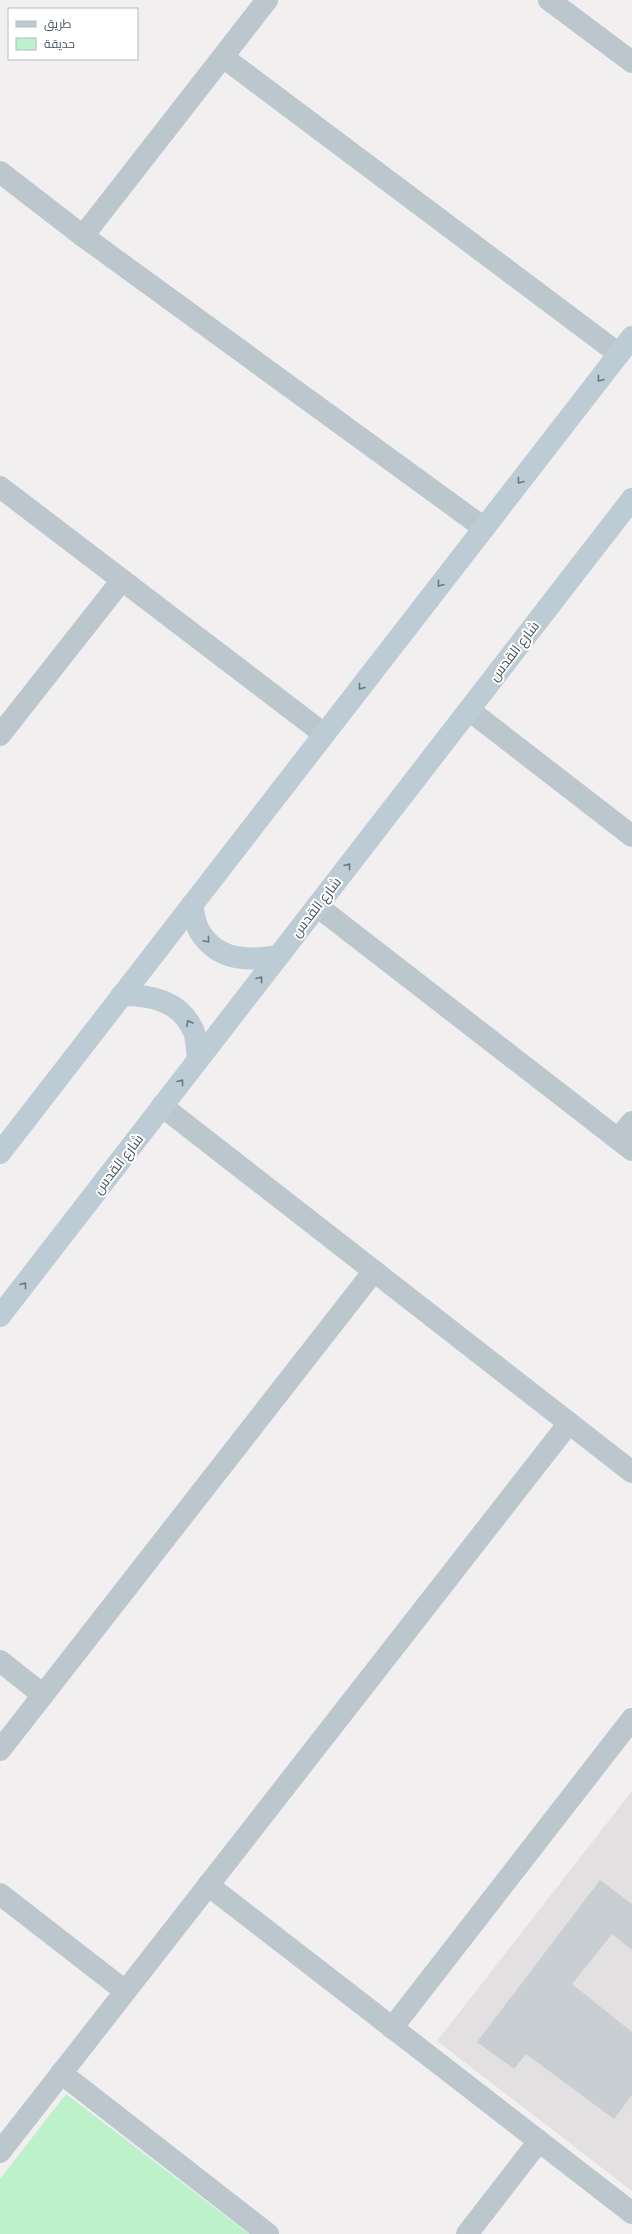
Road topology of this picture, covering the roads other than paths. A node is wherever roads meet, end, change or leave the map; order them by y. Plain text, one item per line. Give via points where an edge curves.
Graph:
1 (267, 0) edge
2 (557, 2) edge
3 (223, 57) junction
4 (632, 62) edge
5 (0, 172) edge
6 (83, 236) junction
7 (632, 337) edge
8 (619, 354) junction
9 (0, 487) edge
10 (632, 499) edge
11 (484, 528) junction
12 (122, 580) junction
13 (469, 710) junction
14 (324, 734) junction
15 (0, 735) edge
16 (632, 836) edge
17 (192, 905) junction
18 (317, 906) junction
19 (278, 956) junction
20 (122, 995) junction
21 (198, 1060) junction
22 (162, 1106) junction
23 (632, 1122) edge
24 (625, 1144) edge
25 (0, 1153) edge
26 (374, 1271) junction
27 (0, 1316) edge
28 (569, 1423) junction
29 (632, 1472) edge
30 (0, 1661) edge
31 (43, 1695) junction
32 (632, 1719) edge
33 (0, 1750) edge
34 (208, 1885) junction
35 (0, 1894) edge
36 (125, 1991) junction
37 (392, 2028) junction
38 (61, 2073) junction
39 (540, 2141) junction
40 (0, 2152) edge
41 (632, 2213) edge
42 (268, 2234) edge
43 (467, 2234) edge

1 - 3 street
2 - 4 street
3 - 6 street
3 - 8 street
5 - 6 street
6 - 11 street
7 - 8 main road
8 -> 11 main road
9 - 12 street
10 - 13 main road, شارع القدس
11 -> 14 main road
12 - 14 street
12 - 15 street
13 - 16 street
18 -> 13 main road, شارع القدس
14 - 17 main road
17 -> 19 main road via 199,931 223,954 237,959 254,960
17 - 20 main road
18 - 19 main road, شارع القدس
18 - 24 street
21 -> 19 main road, شارع القدس
21 -> 20 main road via 194,1033 184,1016 174,1006 145,995
20 - 25 main road
22 -> 21 main road, شارع القدس
22 - 26 street
27 -> 22 main road, شارع القدس
23 - 24 street
26 - 28 street
26 - 31 street
28 - 29 street
28 - 34 street
30 - 31 street
31 - 33 street
32 - 37 street
34 - 36 street
34 - 37 street
35 - 36 street
36 - 38 street
37 - 39 street
38 - 40 street
38 - 42 street
39 - 41 street
39 - 43 street

